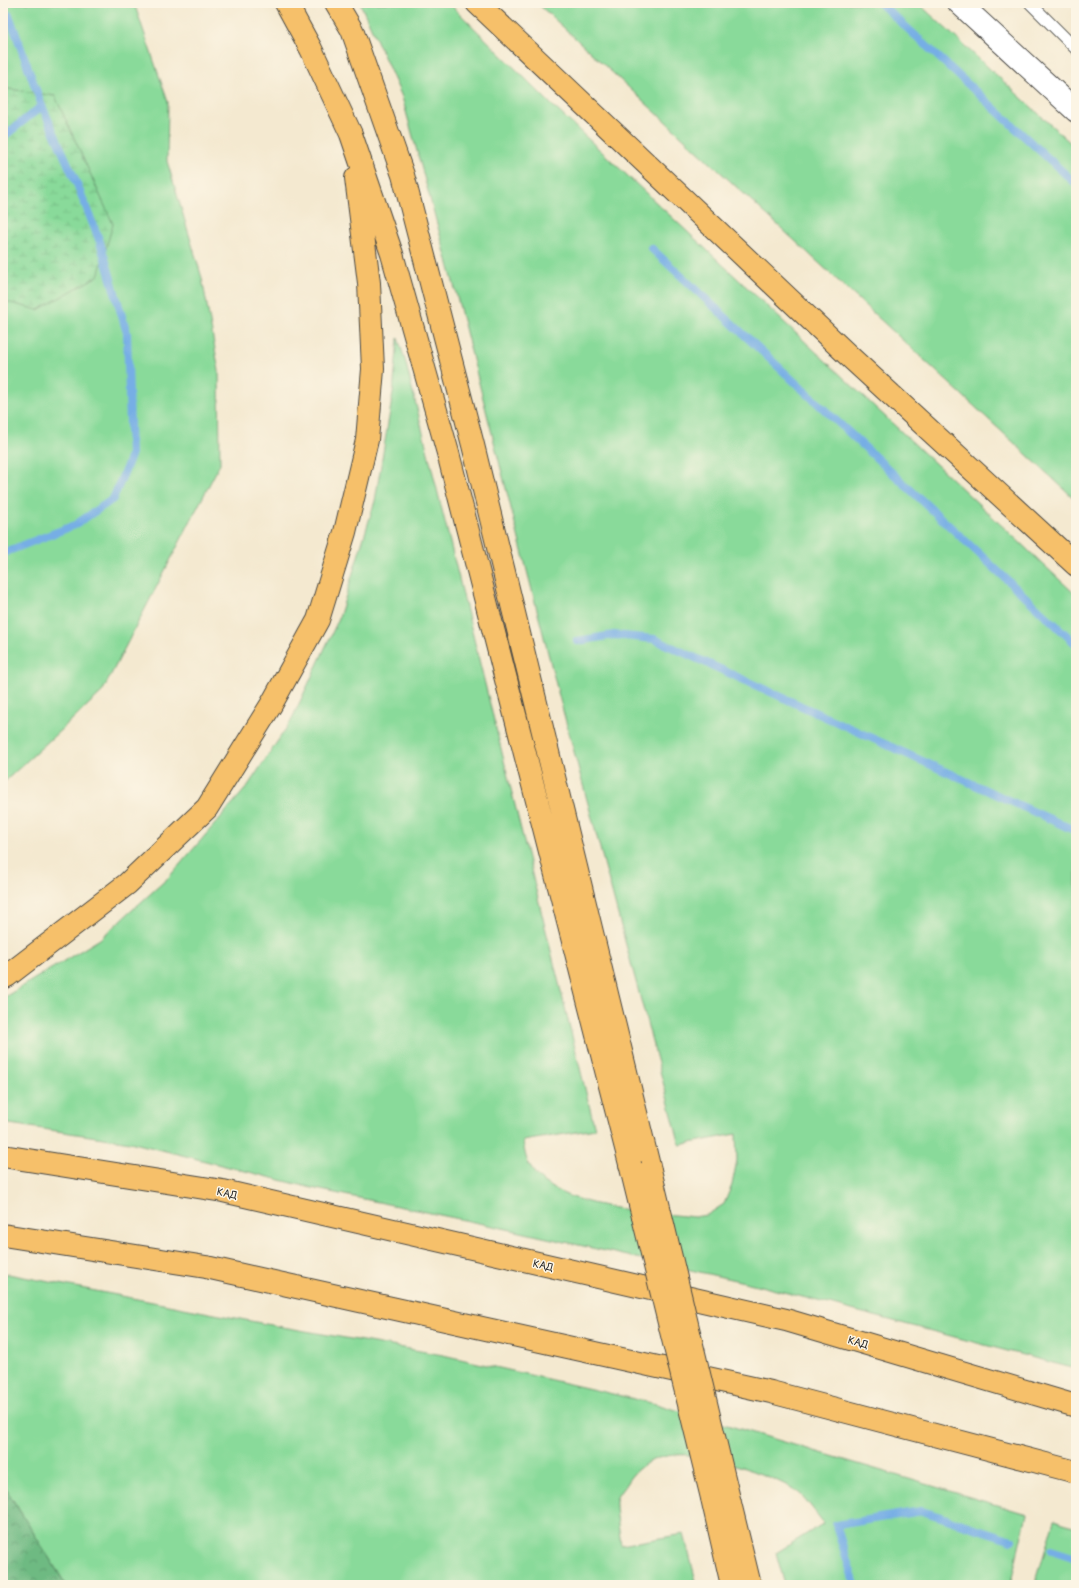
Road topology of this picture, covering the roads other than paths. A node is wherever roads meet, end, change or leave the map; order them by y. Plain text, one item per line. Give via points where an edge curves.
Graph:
1 (286, 3) edge
2 (336, 3) edge
3 (477, 3) edge
4 (959, 3) edge
5 (1030, 3) edge
6 (1076, 49) edge
7 (1076, 111) edge
8 (351, 134) junction
9 (1076, 565) edge
10 (3, 978) edge
11 (3, 1156) edge
12 (3, 1235) edge
13 (1076, 1406) edge
14 (1076, 1472) edge
15 (721, 1500) junction
16 (732, 1585) edge
17 (750, 1585) edge

1 - 8 main road
2 - 15 main road, bridge via 352,30 403,174 473,445 650,1170
3 - 9 main road via 850,356
4 - 7 street
5 - 6 lane
8 - 10 main road via 369,283 373,369 367,440 318,620 271,705 207,808 127,884
8 - 15 main road, bridge via 392,254 448,453 630,1164
11 - 13 main road, КАД via 223,1192 770,1317
12 - 14 main road via 206,1267 772,1392
15 - 16 main road
15 - 17 main road

